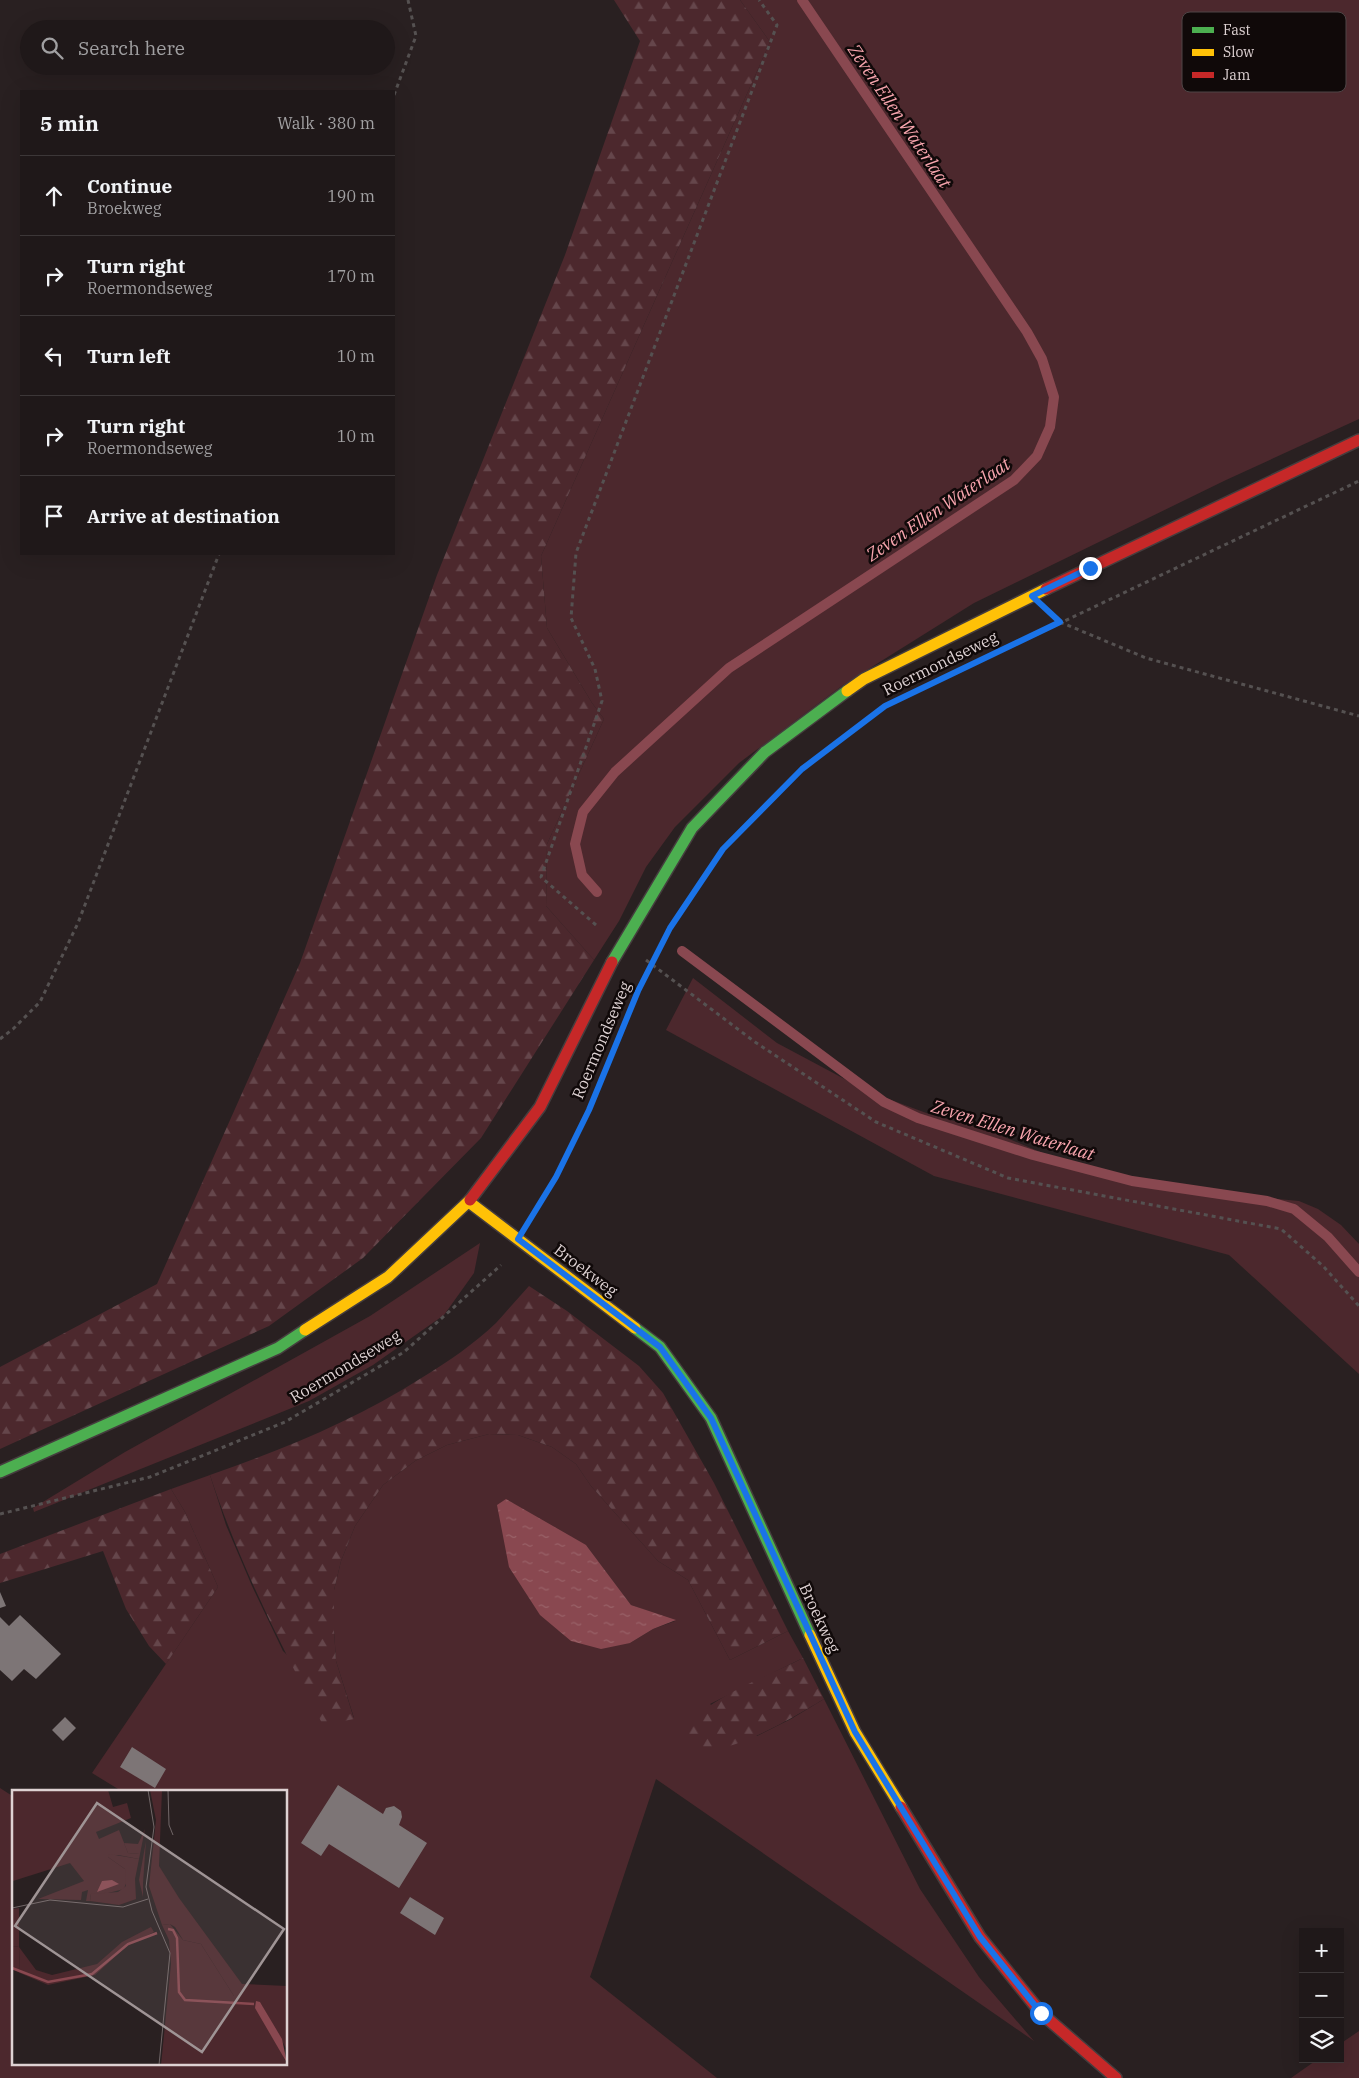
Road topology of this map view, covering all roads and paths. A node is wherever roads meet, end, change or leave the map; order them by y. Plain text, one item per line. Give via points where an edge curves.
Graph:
1 (408, 0) edge
2 (759, 0) edge
3 (395, 92) edge
4 (1359, 440) edge
5 (1359, 481) edge
6 (219, 555) edge
7 (1032, 596) junction
8 (1060, 622) junction
9 (1359, 716) edge
10 (620, 946) junction
11 (652, 964) junction
12 (0, 1039) edge
13 (468, 1202) junction
14 (518, 1239) junction
15 (1359, 1306) edge
16 (0, 1472) edge
17 (0, 1514) edge
18 (1116, 2078) edge

1 - 3 path via 416,36
2 - 10 path via 777,25 576,553 571,618 595,669 602,701 541,877
4 - 7 main road, Roermondseweg
5 - 8 path, Roermondseweg
6 - 12 path via 78,923 40,1002
7 - 8 path
7 - 10 main road, Roermondseweg via 864,679 765,752 692,828
8 - 9 path via 1146,658
8 - 11 path, Roermondseweg via 885,706 802,769 723,849 670,928
10 - 11 path
10 - 13 main road, Roermondseweg via 540,1108
11 - 14 path, Roermondseweg via 589,1110 556,1177
11 - 15 path via 755,1042 876,1122 1008,1178 1281,1229 1323,1266
13 - 14 main road, Broekweg
13 - 16 main road, Roermondseweg via 388,1278 278,1348
14 - 17 path, Roermondseweg via 500,1266 404,1352 285,1422 150,1477
14 - 18 main road, Broekweg via 660,1347 711,1418 855,1732 975,1929 1041,2013

